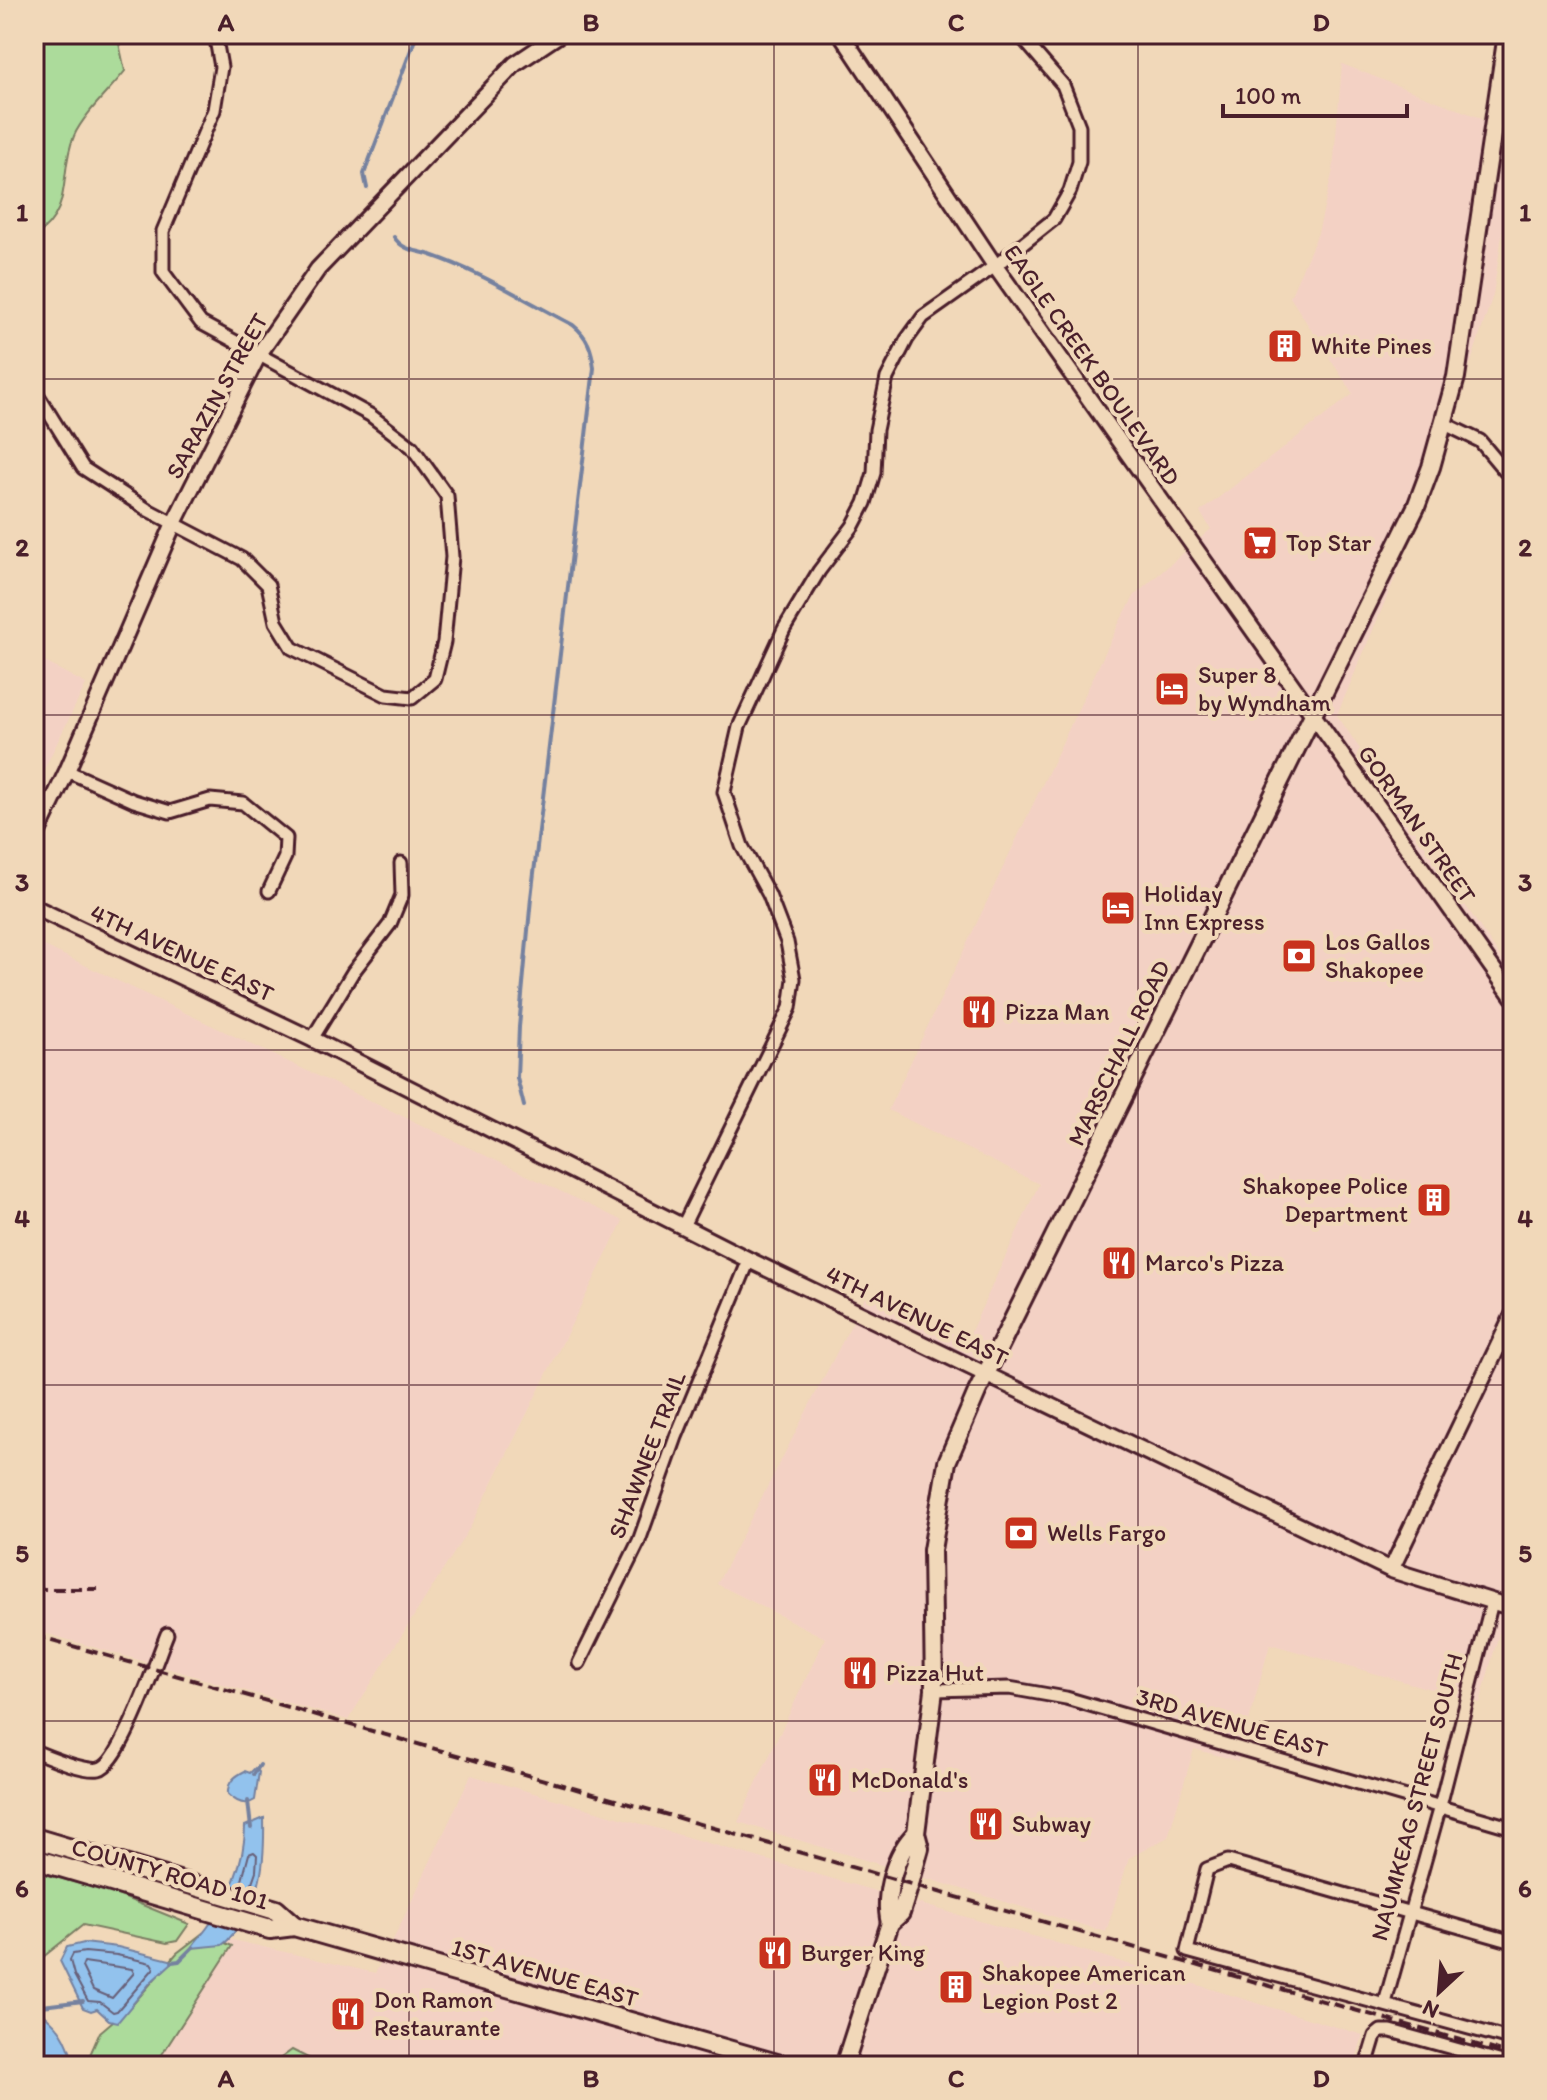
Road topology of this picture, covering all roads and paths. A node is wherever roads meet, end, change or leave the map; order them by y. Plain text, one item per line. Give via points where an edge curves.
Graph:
1 (215, 34) edge
2 (560, 34) edge
3 (841, 34) edge
4 (1019, 34) edge
5 (1507, 34) edge
6 (995, 266) junction
7 (259, 354) junction
8 (34, 389) edge
9 (1443, 423) junction
10 (1513, 475) edge
11 (174, 523) junction
12 (1313, 716) junction
13 (67, 771) junction
14 (34, 840) edge
15 (401, 863) dead end
16 (269, 891) dead end
17 (34, 907) edge
18 (1513, 997) edge
19 (312, 1039) junction
20 (683, 1226) junction
21 (749, 1260) junction
22 (1513, 1315) edge
23 (986, 1374) junction
24 (1391, 1570) junction
25 (1492, 1602) junction
26 (1513, 1608) edge
27 (167, 1634) dead end
28 (579, 1663) dead end
29 (934, 1690) junction
30 (34, 1751) edge
31 (1440, 1806) junction
32 (1513, 1828) edge
33 (34, 1838) edge
34 (34, 1859) edge
35 (1410, 1913) junction
36 (294, 1926) junction
37 (1513, 1942) edge
38 (1385, 2003) junction
39 (1513, 2040) edge
40 (1513, 2065) edge
41 (784, 2066) edge
42 (844, 2066) edge
43 (1366, 2066) edge

1 - 7 street via 221,67 214,110 163,231 163,272 201,323
2 - 7 street, SARAZIN STREET via 515,64 318,269
3 - 6 street, EAGLE CREEK BOULEVARD
4 - 6 street via 1063,85 1079,126 1079,162 1054,219
5 - 9 main road, MARSCHALL ROAD via 1456,377
6 - 12 street, EAGLE CREEK BOULEVARD
6 - 20 street via 923,317 907,339 887,378 865,503 784,629 739,727 724,792 742,846 787,942 794,979 790,1008
7 - 11 street, SARAZIN STREET
7 - 11 street via 370,415 412,447 447,496 452,557 435,679 412,698 386,695 292,648 276,622 268,585 242,559
8 - 11 street via 83,468
9 - 10 street via 1480,441
9 - 12 main road, MARSCHALL ROAD via 1416,507
11 - 13 street, SARAZIN STREET
12 - 18 street, GORMAN STREET
12 - 23 main road, MARSCHALL ROAD
13 - 14 street, SARAZIN STREET
13 - 16 street via 170,812 210,800 243,803 286,838 285,857
15 - 19 street via 402,895 390,924
17 - 19 street, 4TH AVENUE EAST
19 - 20 street, 4TH AVENUE EAST
20 - 21 street, 4TH AVENUE EAST
21 - 23 street, 4TH AVENUE EAST
21 - 28 street, SHAWNEE TRAIL via 639,1541
22 - 24 street
23 - 24 street, 4TH AVENUE EAST
23 - 29 main road, MARSCHALL ROAD via 947,1462 932,1550
24 - 25 street, 4TH AVENUE EAST
25 - 26 street, 4TH AVENUE EAST
25 - 31 street, NAUMKEAG STREET SOUTH
27 - 30 street via 123,1744 108,1765 86,1768
29 - 31 street, 3RD AVENUE EAST via 1009,1688 1066,1698
29 - 42 main road, MARSCHALL ROAD via 916,1833 920,1848
31 - 32 street, 3RD AVENUE EAST
31 - 35 street, NAUMKEAG STREET SOUTH
33 - 36 main road via 276,1910
34 - 36 main road, COUNTY ROAD 101 via 270,1929
35 - 37 street
35 - 38 street, NAUMKEAG STREET SOUTH
35 - 38 street via 1228,1861 1207,1869 1187,1951
36 - 41 main road, 1ST AVENUE EAST
38 - 39 street
40 - 43 street via 1381,2031

